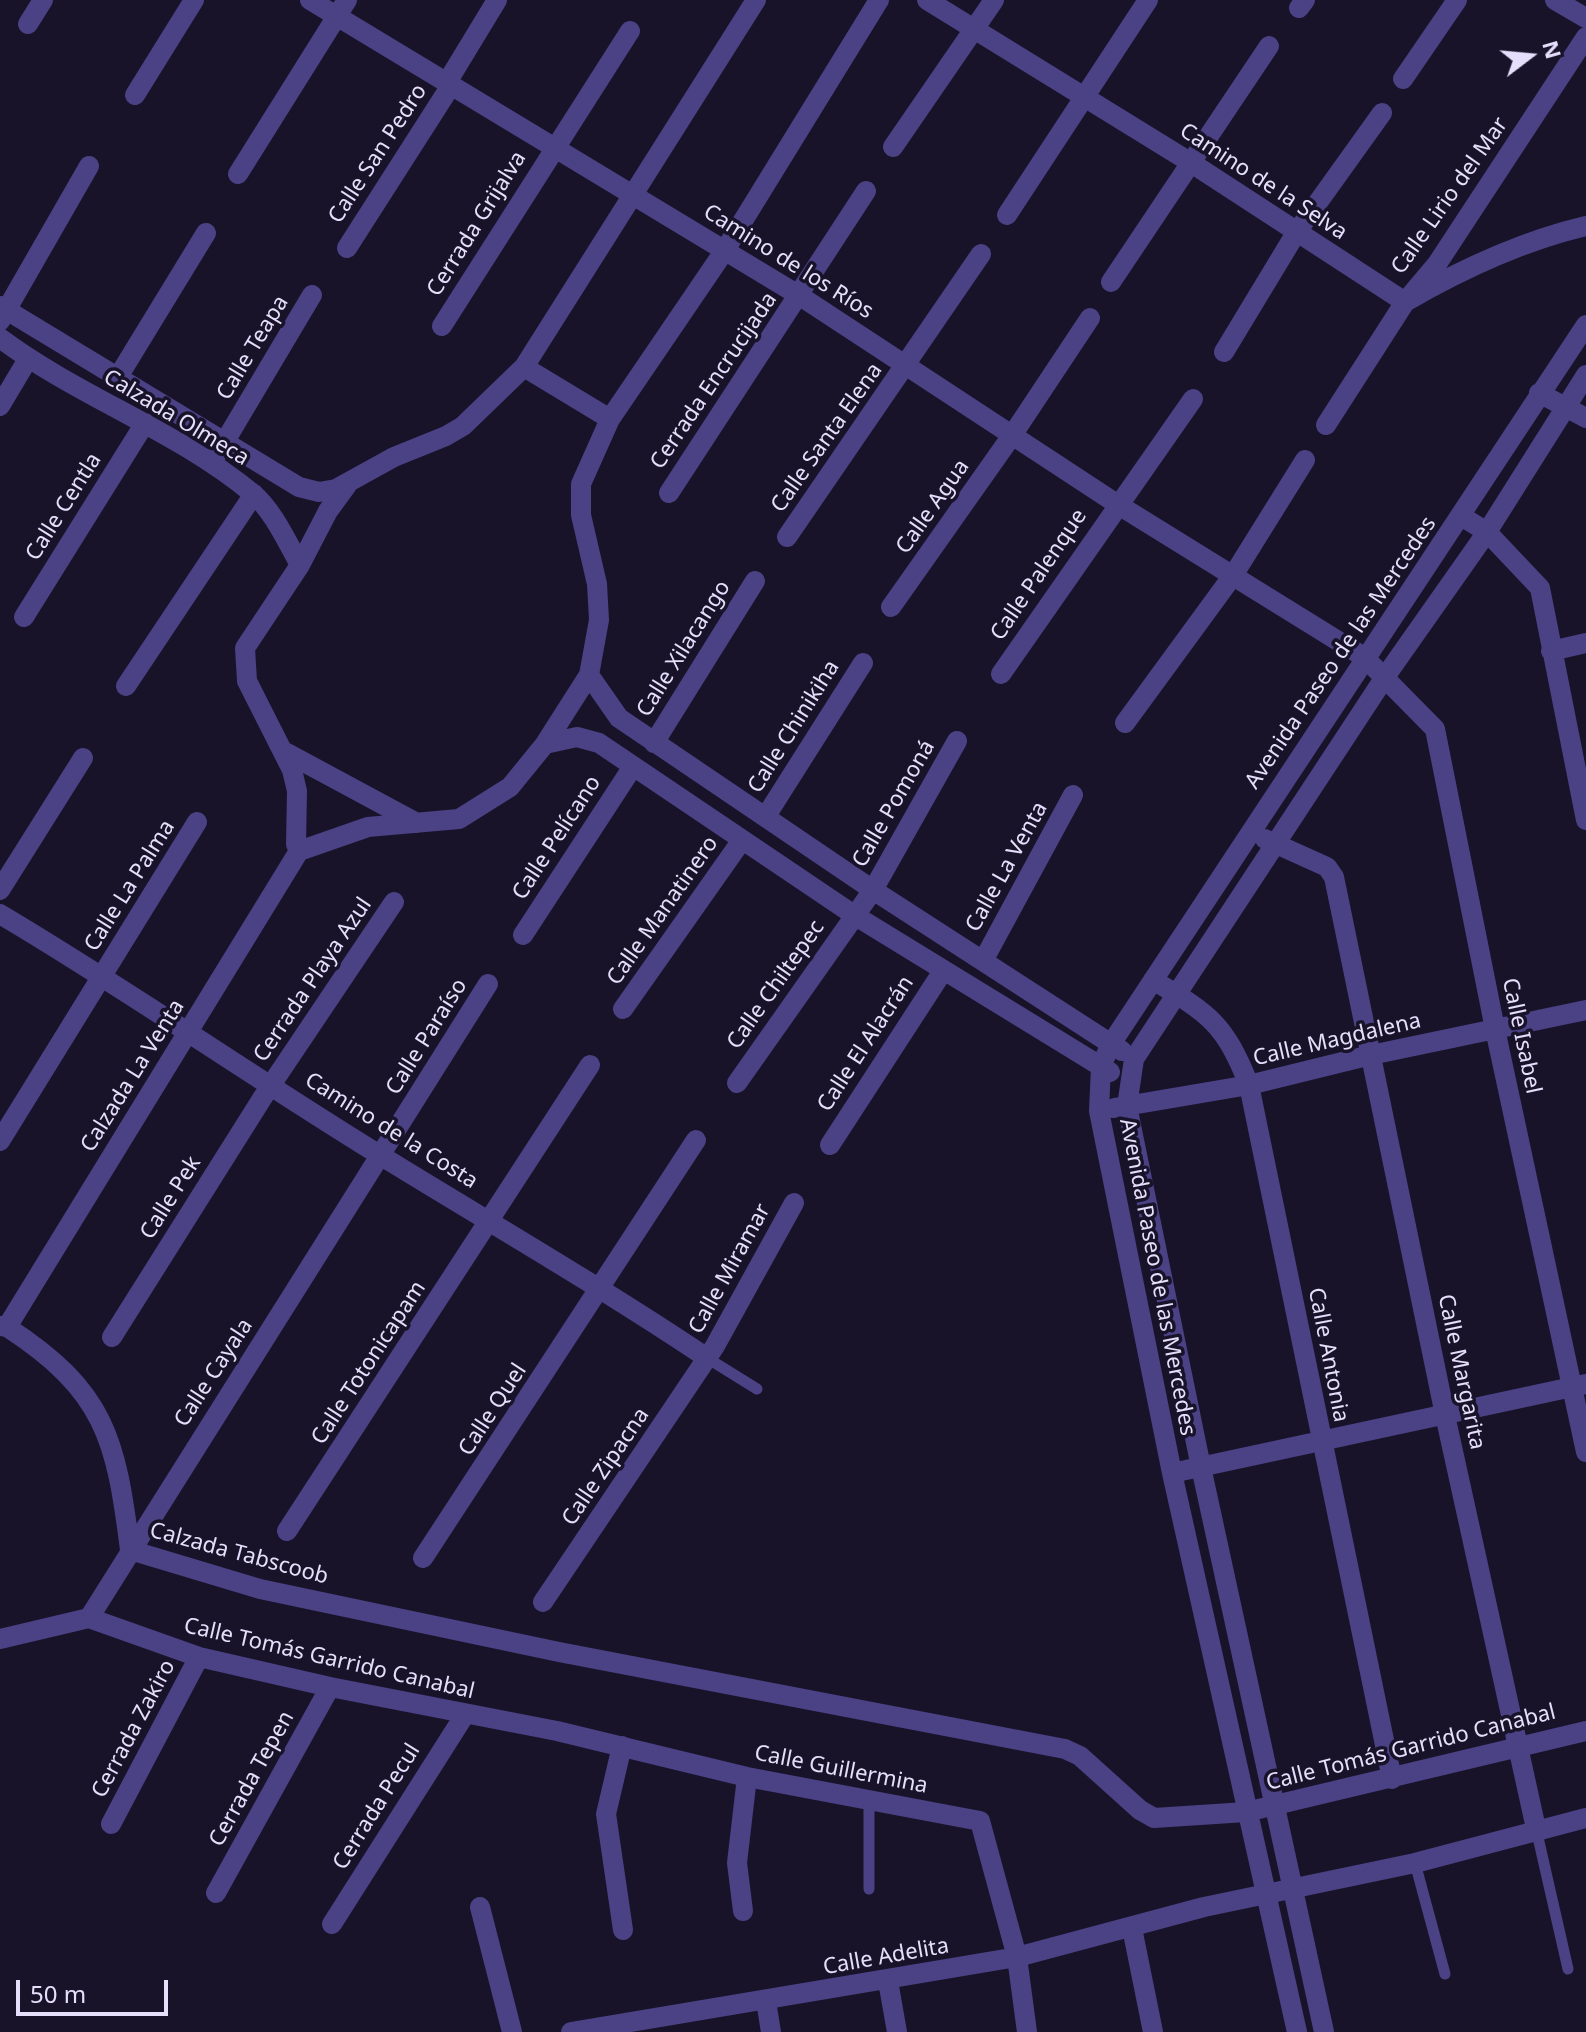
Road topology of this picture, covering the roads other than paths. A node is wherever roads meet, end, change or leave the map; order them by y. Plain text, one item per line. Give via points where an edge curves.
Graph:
1 (43, 0) edge
2 (194, 0) edge
3 (310, 0) edge
4 (497, 0) edge
5 (756, 0) edge
6 (879, 0) edge
7 (927, 0) edge
8 (994, 0) edge
9 (1148, 0) edge
10 (1457, 0) edge
11 (1555, 0) edge
12 (341, 8) edge
13 (1586, 18) edge
14 (28, 24) dead end
15 (975, 29) junction
16 (630, 31) dead end
17 (1586, 37) edge
18 (1269, 46) dead end
19 (1403, 79) dead end
20 (448, 85) junction
21 (135, 95) dead end
22 (1082, 96) junction
23 (1382, 113) dead end
24 (554, 147) junction
25 (893, 147) dead end
26 (1193, 164) junction
27 (89, 166) dead end
28 (238, 174) dead end
29 (866, 191) dead end
30 (634, 194) junction
31 (1007, 215) dead end
32 (1586, 226) edge
33 (206, 233) dead end
34 (1296, 233) junction
35 (347, 248) dead end
36 (725, 250) junction
37 (981, 254) dead end
38 (1111, 282) dead end
39 (312, 295) dead end
40 (800, 296) junction
41 (1405, 302) junction
42 (2, 312) edge
43 (1090, 318) dead end
44 (1586, 325) edge
45 (442, 326) dead end
46 (0, 338) edge
47 (1224, 352) dead end
48 (28, 359) junction
49 (524, 367) junction
50 (906, 367) junction
51 (1586, 375) edge
52 (118, 377) junction
53 (1539, 393) junction
54 (1193, 399) dead end
55 (0, 406) edge
56 (1566, 407) junction
57 (1586, 418) edge
58 (610, 419) junction
59 (145, 423) junction
60 (1326, 425) dead end
61 (1013, 434) junction
62 (224, 444) junction
63 (1305, 460) dead end
64 (209, 465) junction
65 (347, 485) junction
66 (669, 493) dead end
67 (254, 494) junction
68 (1117, 504) junction
69 (1461, 516) junction
70 (1487, 532) junction
71 (787, 537) dead end
72 (300, 565) junction
73 (1234, 574) junction
74 (755, 581) dead end
75 (891, 607) dead end
76 (24, 617) dead end
77 (1586, 643) edge
78 (1551, 651) junction
79 (1364, 657) junction
80 (863, 663) dead end
81 (1001, 674) dead end
82 (589, 675) junction
83 (1385, 677) junction
84 (126, 686) dead end
85 (1125, 723) dead end
86 (957, 741) dead end
87 (654, 743) junction
88 (545, 744) junction
89 (287, 753) junction
90 (83, 758) dead end
91 (632, 768) junction
92 (1073, 795) dead end
93 (766, 816) junction
94 (1586, 820) edge
95 (197, 822) dead end
96 (420, 825) junction
97 (1250, 832) junction
98 (742, 840) junction
99 (1276, 844) junction
100 (299, 851) junction
101 (0, 890) edge
102 (873, 890) junction
103 (394, 902) dead end
104 (0, 914) edge
105 (854, 915) junction
106 (523, 935) dead end
107 (983, 961) junction
108 (943, 971) junction
109 (103, 975) junction
110 (1153, 980) junction
111 (488, 984) dead end
112 (1179, 996) junction
113 (623, 1009) dead end
114 (1586, 1010) edge
115 (1495, 1029) junction
116 (189, 1032) junction
117 (1111, 1044) junction
118 (1371, 1055) junction
119 (1134, 1059) junction
120 (590, 1065) dead end
121 (1101, 1066) junction
122 (737, 1083) dead end
123 (1130, 1083) junction
124 (272, 1084) junction
125 (1249, 1085) junction
126 (1127, 1106) junction
127 (1099, 1111) junction
128 (696, 1140) dead end
129 (0, 1141) edge
130 (830, 1145) dead end
131 (381, 1156) junction
132 (794, 1203) dead end
133 (491, 1221) junction
134 (601, 1286) junction
135 (4, 1327) edge
136 (112, 1337) dead end
137 (707, 1358) junction
138 (1579, 1385) edge
139 (757, 1389) dead end
140 (1445, 1415) junction
141 (1321, 1439) junction
142 (1586, 1452) edge
143 (1201, 1467) junction
144 (1172, 1473) junction
145 (287, 1531) dead end
146 (130, 1550) junction
147 (423, 1558) dead end
148 (543, 1602) dead end
149 (89, 1618) junction
150 (0, 1639) edge
151 (199, 1657) junction
152 (330, 1687) junction
153 (464, 1716) junction
154 (557, 1731) joint
155 (1586, 1731) edge
156 (622, 1746) junction
157 (1518, 1748) junction
158 (747, 1777) junction
159 (1392, 1779) junction
160 (869, 1801) junction
161 (1276, 1806) junction
162 (1246, 1812) junction
163 (1586, 1818) edge
164 (111, 1824) dead end
165 (1537, 1833) junction
166 (1415, 1863) junction
167 (1294, 1887) junction
168 (869, 1889) dead end
169 (1265, 1892) junction
170 (216, 1893) dead end
171 (480, 1907) dead end
172 (743, 1911) dead end
173 (332, 1924) dead end
174 (1132, 1928) junction
175 (623, 1930) dead end
176 (1017, 1957) junction
177 (1568, 1969) dead end
178 (1445, 1974) dead end
179 (888, 1981) junction
180 (766, 2001) junction
181 (639, 2027) edge
182 (512, 2032) edge
183 (571, 2032) edge
184 (771, 2032) edge
185 (897, 2032) edge
186 (1027, 2032) edge
187 (1153, 2032) edge
188 (1297, 2032) edge
189 (1324, 2032) edge

1 - 14 street
2 - 21 street
3 - 12 street, Camino de los Ríos
4 - 20 street, Calle San Pedro
5 - 30 street
6 - 36 street
7 - 15 street, Camino de la Selva
8 - 15 street
9 - 22 street
10 - 19 street
11 - 13 street
12 - 20 street, Camino de los Ríos
12 - 28 street
15 - 22 street, Camino de la Selva
15 - 25 street
16 - 24 street, Cerrada Grijalva
17 - 41 street, Calle Lirio del Mar via 1437,264
18 - 26 street
20 - 24 street, Camino de los Ríos
20 - 35 street, Calle San Pedro
22 - 26 street, Camino de la Selva
22 - 31 street
23 - 34 street
24 - 30 street, Camino de los Ríos
24 - 45 street, Cerrada Grijalva
26 - 34 street, Camino de la Selva
26 - 38 street
27 - 42 street
29 - 40 street, Cerrada Encrucijada
30 - 36 street, Camino de los Ríos
30 - 49 street
32 - 41 street via 1530,242 1451,275
33 - 52 street
34 - 41 street, Camino de la Selva
34 - 47 street
36 - 40 street, Camino de los Ríos
36 - 58 street
37 - 50 street, Calle Santa Elena
39 - 62 street, Calle Teapa
40 - 50 street, Camino de los Ríos
40 - 66 street, Cerrada Encrucijada
41 - 60 street, Calle Lirio del Mar
42 - 52 street
43 - 61 street, Calle Agua
44 - 53 street, Avenida Paseo de las Mercedes
46 - 48 street, Calzada Olmeca
48 - 55 street
48 - 59 street, Calzada Olmeca
49 - 58 street
49 - 65 street via 463,426
50 - 61 street, Camino de los Ríos
50 - 71 street, Calle Santa Elena
51 - 56 street, Avenida Paseo de las Mercedes
52 - 62 street
53 - 56 street
53 - 69 street, Avenida Paseo de las Mercedes
54 - 68 street, Calle Palenque
56 - 57 street
56 - 70 street, Avenida Paseo de las Mercedes
58 - 82 street via 581,484 581,515 597,584 599,620
59 - 64 street, Calzada Olmeca
59 - 76 street, Calle Centla
61 - 68 street, Camino de los Ríos
61 - 75 street, Calle Agua
62 - 64 street, Calle Teapa
62 - 65 street via 299,487 319,492
63 - 73 street
64 - 67 street, Calzada Olmeca
65 - 72 street
67 - 72 street, Calzada Olmeca
67 - 84 street
68 - 73 street, Camino de los Ríos
68 - 81 street, Calle Palenque
69 - 70 street
69 - 79 street, Avenida Paseo de las Mercedes
70 - 78 street via 1540,588
70 - 83 street, Avenida Paseo de las Mercedes
72 - 89 street via 245,648 243,662 247,681
73 - 79 street, Camino de los Ríos
73 - 85 street
74 - 87 street, Calle Xilacango
77 - 78 street
78 - 94 street
79 - 83 street, Calle Isabel
79 - 97 street, Avenida Paseo de las Mercedes
80 - 93 street, Calle Chinikiha
82 - 87 street via 619,718
82 - 88 street
83 - 99 street, Avenida Paseo de las Mercedes
83 - 115 street, Calle Isabel via 1435,729
86 - 102 street, Calle Pomoná
87 - 93 street
88 - 91 street via 577,737 599,743
88 - 96 street via 501,794 459,819
89 - 96 street
89 - 100 street via 297,791
90 - 101 street
91 - 98 street
91 - 106 street, Calle Pelícano
92 - 107 street, Calle La Venta
93 - 102 street
95 - 109 street, Calle La Palma
96 - 100 street via 368,827
97 - 99 street, Calle Margarita
97 - 110 street, Avenida Paseo de las Mercedes
98 - 105 street
98 - 113 street, Calle Manatinero
99 - 112 street, Avenida Paseo de las Mercedes
99 - 118 street, Calle Margarita via 1327,867 1334,877
100 - 116 street, Calzada La Venta
102 - 105 street, Calle Pomoná
102 - 107 street
103 - 124 street, Cerrada Playa Azul
104 - 109 street, Camino de la Costa
105 - 108 street
105 - 122 street, Calle Chiltepec
107 - 117 street
108 - 121 street
108 - 130 street, Calle El Alacrán
109 - 116 street, Camino de la Costa
109 - 129 street, Calle La Palma
110 - 112 street, Calle Antonia
110 - 117 street, Avenida Paseo de las Mercedes
111 - 131 street, Calle Paraíso
112 - 119 street, Avenida Paseo de las Mercedes
112 - 125 street, Calle Antonia via 1210,1015 1233,1046
114 - 115 street, Calle Magdalena
115 - 118 street, Calle Magdalena
115 - 138 street, Calle Isabel
116 - 124 street, Camino de la Costa
116 - 135 street, Calzada La Venta
117 - 119 street
117 - 121 street, Avenida Paseo de las Mercedes
118 - 125 street, Calle Magdalena
118 - 140 street, Calle Margarita
119 - 123 street, Avenida Paseo de las Mercedes
120 - 133 street, Calle Totonicapam
121 - 123 street
121 - 127 street, Avenida Paseo de las Mercedes
123 - 126 street, Avenida Paseo de las Mercedes
124 - 131 street, Camino de la Costa
124 - 136 street, Calle Pek
125 - 126 street, Calle Magdalena
125 - 141 street, Calle Antonia
126 - 127 street, Calle Magdalena
126 - 143 street, Avenida Paseo de las Mercedes
127 - 144 street, Avenida Paseo de las Mercedes
128 - 134 street, Calle Quel
131 - 133 street, Camino de la Costa
131 - 146 street, Calle Cayala
132 - 137 street, Calle Miramar
133 - 134 street, Camino de la Costa
133 - 145 street, Calle Totonicapam
134 - 137 street, Camino de la Costa
134 - 147 street, Calle Quel
135 - 146 street, Calzada Tabscoob via 52,1356 92,1404 112,1446
137 - 139 lane, Camino de la Costa
137 - 148 street, Calle Zipacna
138 - 140 street
138 - 142 street, Calle Isabel
140 - 141 street
140 - 157 street, Calle Margarita
141 - 143 street
141 - 159 street, Calle Antonia
143 - 144 street
143 - 161 street, Avenida Paseo de las Mercedes
144 - 162 street, Avenida Paseo de las Mercedes
146 - 149 street, Calle Cayala
146 - 162 street, Calzada Tabscoob via 260,1589 1065,1749 1154,1818
149 - 150 street
149 - 151 street, Calle Tomás Garrido Canabal
151 - 152 street, Calle Tomás Garrido Canabal
151 - 164 street, Cerrada Zakiro
152 - 153 street, Calle Tomás Garrido Canabal
152 - 170 street, Cerrada Tepen
153 - 154 street, Calle Tomás Garrido Canabal
153 - 173 street, Cerrada Pecul
154 - 156 street, Calle Guillermina
155 - 157 street, Calle Tomás Garrido Canabal
156 - 158 street, Calle Guillermina
156 - 175 street via 606,1814
157 - 159 street, Calle Tomás Garrido Canabal
157 - 165 street, Calle Margarita
158 - 160 street, Calle Guillermina
158 - 172 street via 737,1863
159 - 161 street, Calle Tomás Garrido Canabal
160 - 168 lane
160 - 176 street, Calle Guillermina via 980,1821
161 - 162 street, Calle Tomás Garrido Canabal
161 - 167 street, Avenida Paseo de las Mercedes
162 - 169 street, Avenida Paseo de las Mercedes
163 - 165 street
165 - 166 street
165 - 177 lane, Calle Margarita
166 - 167 street
166 - 178 lane
167 - 169 street
167 - 189 street, Avenida Paseo de las Mercedes
169 - 174 street, Calle Adelita
169 - 188 street, Avenida Paseo de las Mercedes
171 - 182 street
174 - 176 street, Calle Adelita
174 - 187 street
176 - 179 street, Calle Adelita
176 - 186 street
179 - 180 street, Calle Adelita
179 - 185 street
180 - 181 street, Calle Adelita
180 - 184 street
181 - 183 street, Calle Adelita

